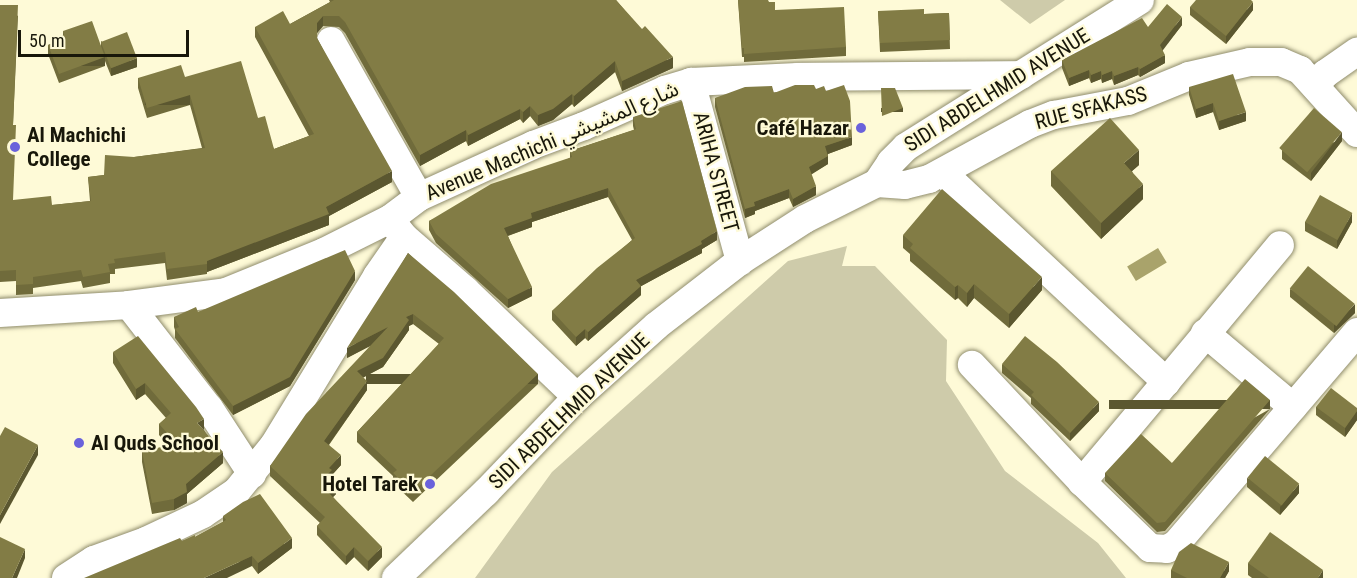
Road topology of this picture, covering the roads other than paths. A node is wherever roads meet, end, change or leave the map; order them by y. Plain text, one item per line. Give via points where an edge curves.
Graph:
1 (1140, 0) edge
2 (331, 41) dead end
3 (1357, 52) edge
4 (1021, 75) junction
5 (691, 82) junction
6 (1315, 86) junction
7 (1357, 133) edge
8 (943, 173) junction
9 (877, 183) junction
10 (419, 197) junction
11 (397, 228) junction
12 (1280, 245) dead end
13 (740, 261) junction
14 (129, 305) junction
15 (0, 313) edge
16 (1357, 332) edge
17 (1204, 333) junction
18 (972, 365) dead end
19 (1166, 382) junction
20 (577, 397) junction
21 (1293, 407) junction
22 (252, 474) junction
23 (1082, 482) junction
24 (66, 578) edge
25 (396, 578) edge

1 - 4 street, SIDI ABDELHMID AVENUE
2 - 10 street
3 - 6 street via 1324,74
4 - 5 street, Avenue Machichi شارع المشيشي
4 - 9 street, SIDI ABDELHMID AVENUE via 906,147
5 - 10 street, Avenue Machichi شارع المشيشي via 533,145
5 - 13 street, ARIHA STREET
6 - 7 street, RUE SFAKASS
6 - 8 street, RUE SFAKASS via 1300,70 1281,62 1250,62 1206,71 1141,98 1054,115 1030,124
8 - 9 street, RUE SFAKASS via 910,185
8 - 19 street
9 - 13 street, SIDI ABDELHMID AVENUE via 805,219
10 - 11 street, Avenue Machichi شارع المشيشي
11 - 14 street, Avenue Machichi شارع المشيشي via 324,252 226,292
11 - 20 street
11 - 22 street via 377,276 274,445
12 - 17 street
13 - 20 street, SIDI ABDELHMID AVENUE via 656,326
14 - 15 street, Avenue Machichi شارع المشيشي
14 - 22 street via 209,408
16 - 21 street
17 - 19 street
17 - 21 street
18 - 23 street
19 - 23 street
20 - 25 street, SIDI ABDELHMID AVENUE
21 - 23 street via 1176,544 1167,549 1150,548
22 - 24 street via 236,492 203,513 146,541 94,560

